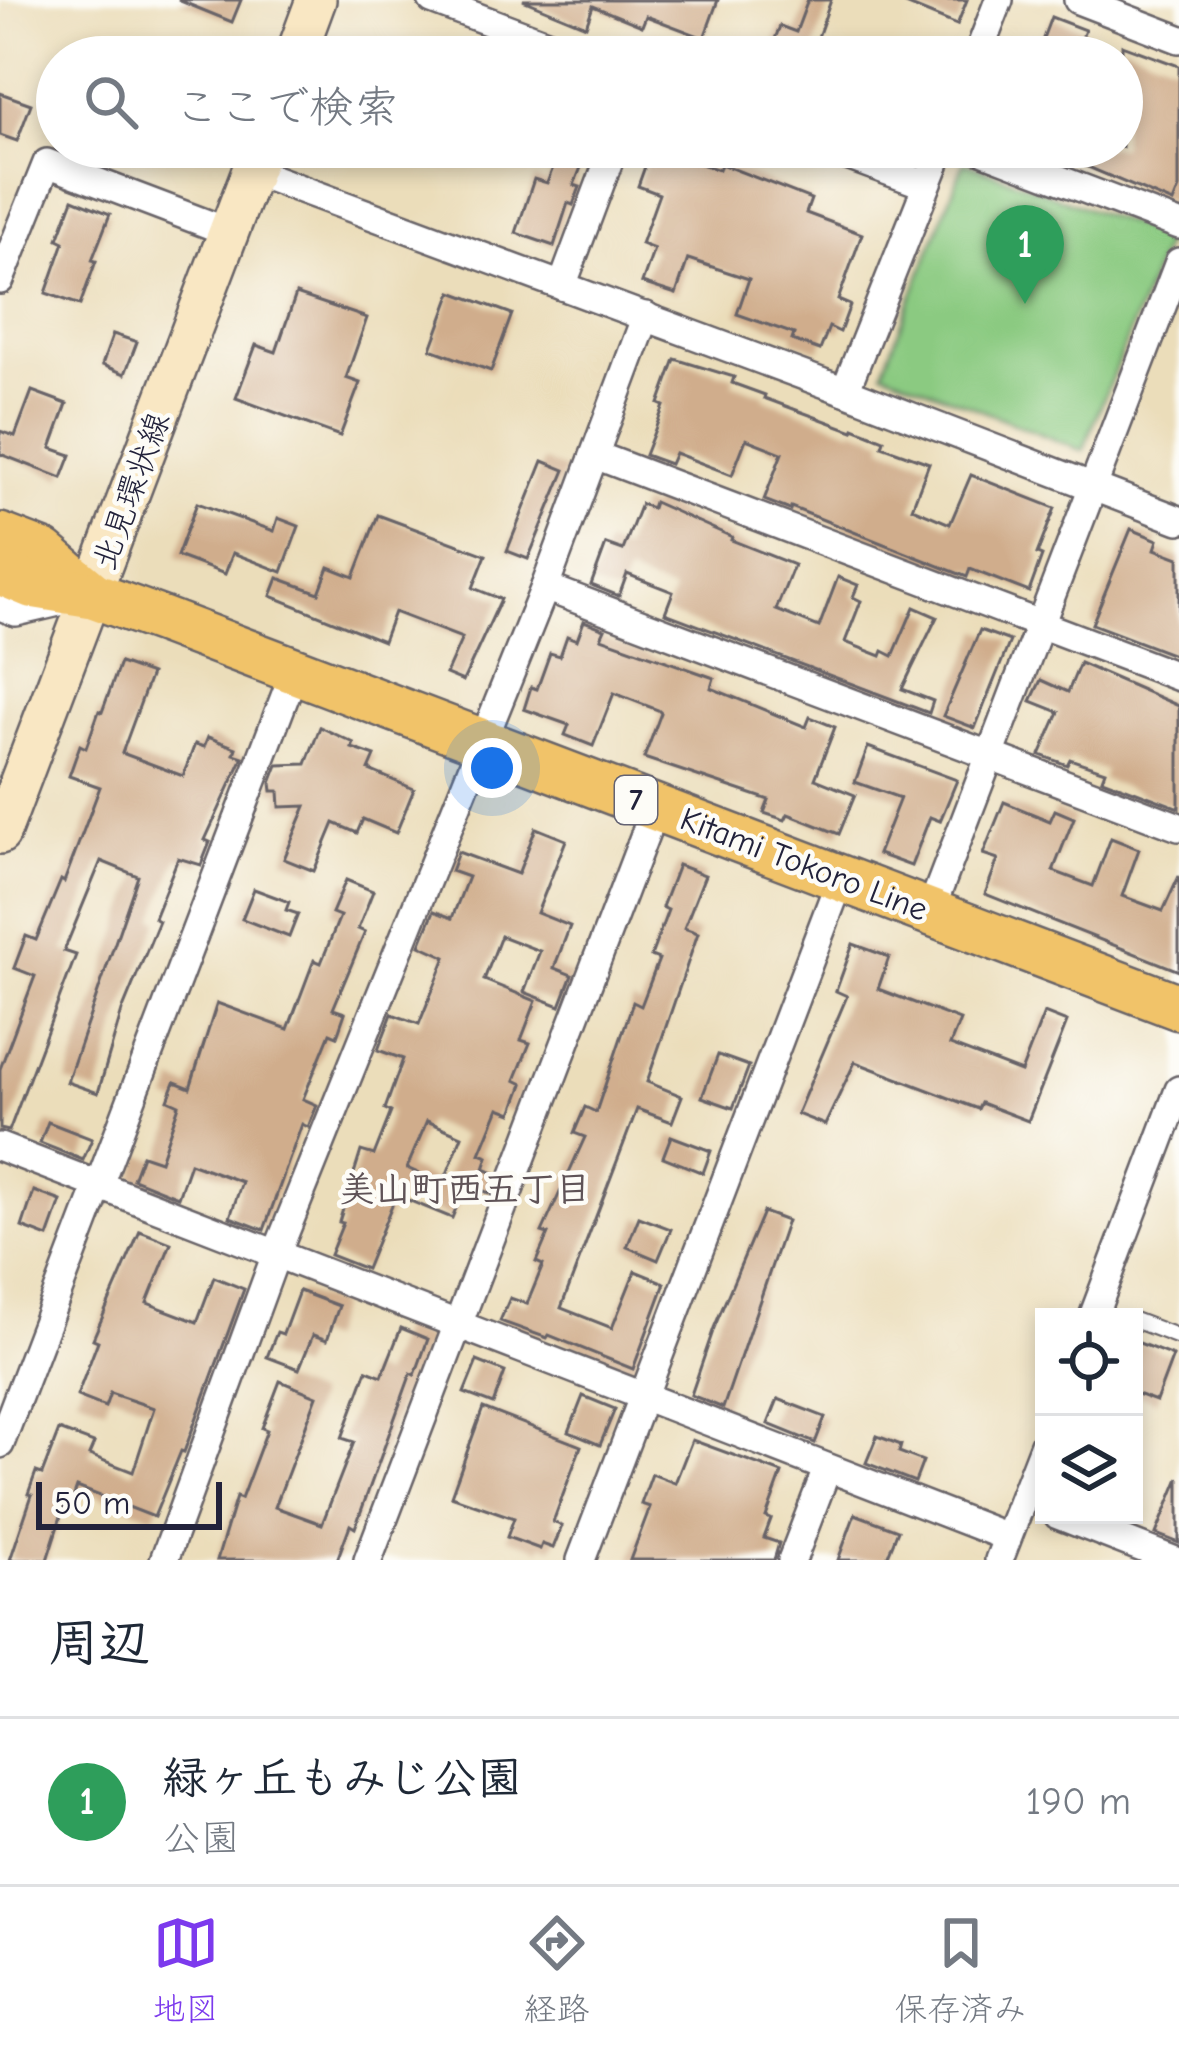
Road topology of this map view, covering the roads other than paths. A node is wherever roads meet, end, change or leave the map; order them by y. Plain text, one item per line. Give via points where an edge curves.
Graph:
1 (316, 0) edge
2 (432, 0) edge
3 (999, 0) edge
4 (1078, 0) edge
5 (303, 36) edge
6 (527, 36) edge
7 (985, 36) edge
8 (1179, 39) edge
9 (44, 168) edge
10 (59, 168) edge
11 (253, 168) edge
12 (278, 168) edge
13 (606, 168) edge
14 (880, 168) edge
15 (933, 168) edge
16 (1029, 168) edge
17 (926, 185) junction
18 (1179, 225) edge
19 (229, 232) junction
20 (1179, 262) edge
21 (0, 280) edge
22 (562, 286) junction
23 (646, 316) junction
24 (845, 391) junction
25 (595, 455) junction
26 (1093, 488) junction
27 (0, 512) edge
28 (1179, 520) edge
29 (0, 536) edge
30 (0, 572) edge
31 (545, 587) junction
32 (93, 595) junction
33 (0, 606) edge
34 (1043, 625) junction
35 (295, 670) junction
36 (1179, 677) edge
37 (481, 741) junction
38 (992, 755) junction
39 (655, 808) junction
40 (1179, 827) edge
41 (0, 834) edge
42 (841, 878) junction
43 (930, 912) junction
44 (1179, 1007) edge
45 (1179, 1090) edge
46 (0, 1147) edge
47 (98, 1186) junction
48 (275, 1257) junction
49 (1097, 1308) edge
50 (1143, 1323) edge
51 (458, 1325) junction
52 (1179, 1337) edge
53 (642, 1394) junction
54 (0, 1444) edge
55 (827, 1469) junction
56 (1033, 1505) edge
57 (1081, 1524) edge
58 (1003, 1548) edge
59 (164, 1560) edge
60 (368, 1560) edge
61 (580, 1560) edge
62 (792, 1560) edge
63 (1174, 1560) edge

1 - 5 main road
2 - 6 street
3 - 7 street
4 - 8 street
9 - 21 street
10 - 19 street
11 - 19 main road, 北見環状線
12 - 22 street
13 - 22 street
14 - 17 street
15 - 17 street
16 - 18 street
17 - 24 street
19 - 32 main road, 北見環状線
20 - 26 street
22 - 23 street
23 - 24 street
23 - 25 street
24 - 26 street
25 - 31 street
25 - 34 street
26 - 28 street
26 - 34 street
27 - 32 street via 52,534
29 - 32 main road, Kitami Tokoro Line / 7 via 44,553
30 - 32 main road, Kitami Tokoro Line / 7
31 - 37 street
31 - 38 street
32 - 33 street via 16,611
32 - 35 main road, Kitami Tokoro Line / 7
32 - 41 main road, 北見環状線
34 - 36 street
34 - 38 street
35 - 37 main road, Kitami Tokoro Line / 7
35 - 47 street
37 - 39 main road, Kitami Tokoro Line / 7
37 - 48 street
38 - 40 street
38 - 43 street
39 - 42 main road, Kitami Tokoro Line / 7
39 - 51 street
42 - 43 main road, Kitami Tokoro Line / 7
42 - 53 street
43 - 44 main road, Kitami Tokoro Line / 7
45 - 49 street
46 - 47 street
47 - 48 street
47 - 54 street
48 - 51 street
48 - 59 street
50 - 52 lane
51 - 53 street
51 - 60 street
53 - 55 street
53 - 61 street
55 - 58 street
55 - 62 street
56 - 58 street
57 - 63 street

